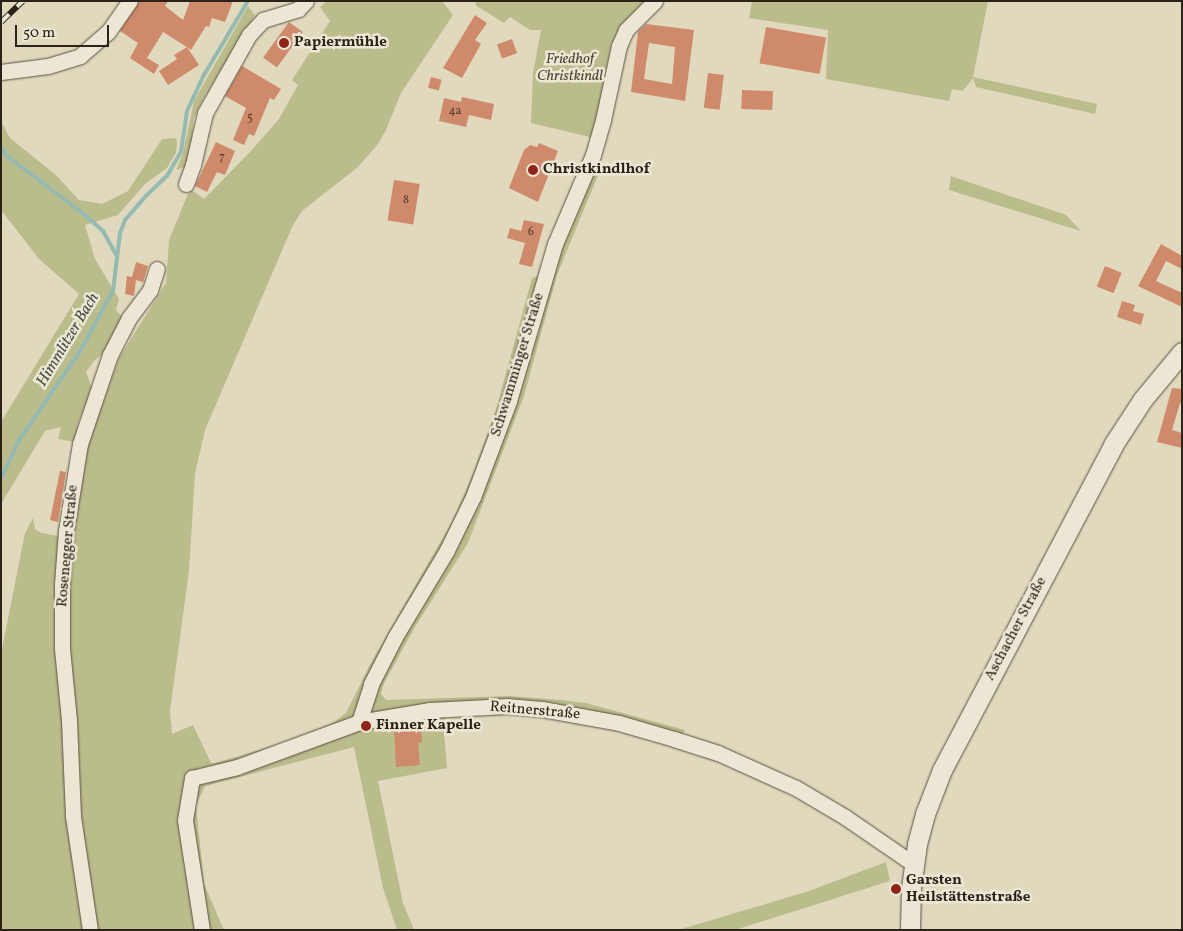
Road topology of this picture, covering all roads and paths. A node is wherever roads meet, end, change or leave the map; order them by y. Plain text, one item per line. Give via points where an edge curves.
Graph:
1 (130, 1) edge
2 (654, 1) edge
3 (307, 2) edge
4 (1, 72) edge
5 (186, 184) dead end
6 (157, 270) dead end
7 (1182, 352) edge
8 (359, 722) junction
9 (914, 861) junction
10 (202, 927) edge
11 (90, 930) edge
12 (910, 930) edge

1 - 4 street via 108,32 80,56 48,66
2 - 8 street, Schwamminger Straße via 626,30 619,46 595,148 555,244 514,385 473,497 448,550 395,637 371,684
3 - 5 street via 298,9 262,20 249,35 205,113
6 - 11 street, Rosenegger Straße via 150,290 129,318 110,355 80,444 66,531 62,648 70,720 74,816
7 - 9 street, Aschacher Straße via 1143,399 1117,438 963,729 933,791
8 - 9 street, Reitnerstraße via 430,710 507,706 619,723 718,753 757,769 796,788 906,859
8 - 10 street, Reitnerstraße via 237,767 192,778 185,820
9 - 12 street, Aschacher Straße

